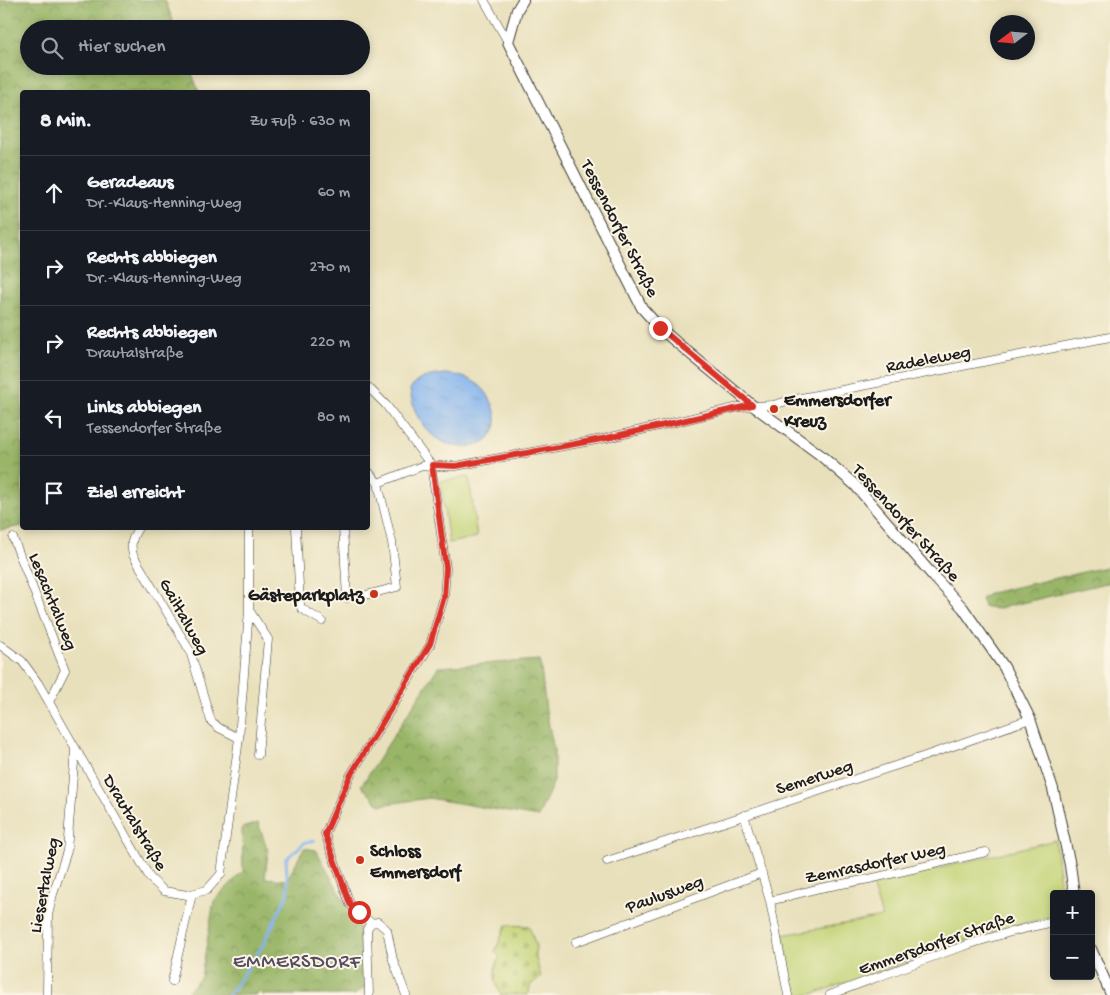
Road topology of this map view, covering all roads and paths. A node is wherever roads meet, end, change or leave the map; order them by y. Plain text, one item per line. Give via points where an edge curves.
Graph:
1 (484, 0) edge
2 (523, 0) edge
3 (508, 42) junction
4 (1110, 337) edge
5 (370, 388) edge
6 (752, 405) junction
7 (432, 465) junction
8 (370, 473) edge
9 (378, 483) junction
10 (136, 530) edge
11 (249, 530) edge
12 (296, 530) edge
13 (343, 530) edge
14 (12, 538) dead end
15 (366, 595) dead end
16 (347, 598) dead end
17 (249, 610) junction
18 (322, 621) dead end
19 (0, 645) edge
20 (49, 702) junction
21 (1030, 719) junction
22 (239, 738) junction
23 (75, 750) junction
24 (258, 755) dead end
25 (744, 815) junction
26 (986, 852) dead end
27 (607, 861) dead end
28 (762, 873) junction
29 (1073, 890) edge
30 (192, 894) junction
31 (770, 901) junction
32 (371, 923) junction
33 (1050, 923) edge
34 (576, 942) dead end
35 (1095, 958) edge
36 (172, 982) dead end
37 (1110, 992) edge
38 (47, 995) edge
39 (369, 995) edge
40 (406, 995) edge
41 (788, 995) edge
42 (830, 995) edge

1 - 3 street
2 - 3 street
3 - 6 street, Tessendorfer Straße via 642,308 670,338
4 - 6 street, Radeleweg via 773,405
5 - 7 street
6 - 7 street via 607,438 456,466
6 - 21 street, Tessendorfer Straße via 856,485 963,608 1004,667
7 - 9 street
7 - 32 street via 446,568 444,597 430,644 350,776 325,834 350,904
8 - 9 street
9 - 15 street via 392,542 397,587
10 - 22 street, Gailtalweg via 132,536 133,556 190,651 211,721
11 - 17 street
12 - 18 street via 300,605
13 - 16 street
14 - 20 street, Lesachtalweg via 65,670
17 - 22 street
17 - 24 street via 268,639
19 - 20 street, Drautalstraße via 22,661
20 - 23 street, Drautalstraße
21 - 25 street, Semerweg
21 - 29 street, Tessendorfer Straße via 1053,789
22 - 30 street via 222,874 207,890
23 - 30 street, Drautalstraße via 150,878 164,891
23 - 38 street, Liesertalweg via 67,851 48,915
25 - 27 street, Semerweg
25 - 28 street
26 - 31 street, Zemrasdorfer Weg
28 - 31 street
28 - 34 street, Paulusweg
30 - 36 street
31 - 41 street
32 - 39 street via 366,934
32 - 40 street via 383,924 387,930
33 - 42 street, Emmersdorfer Straße via 939,955
35 - 37 street

